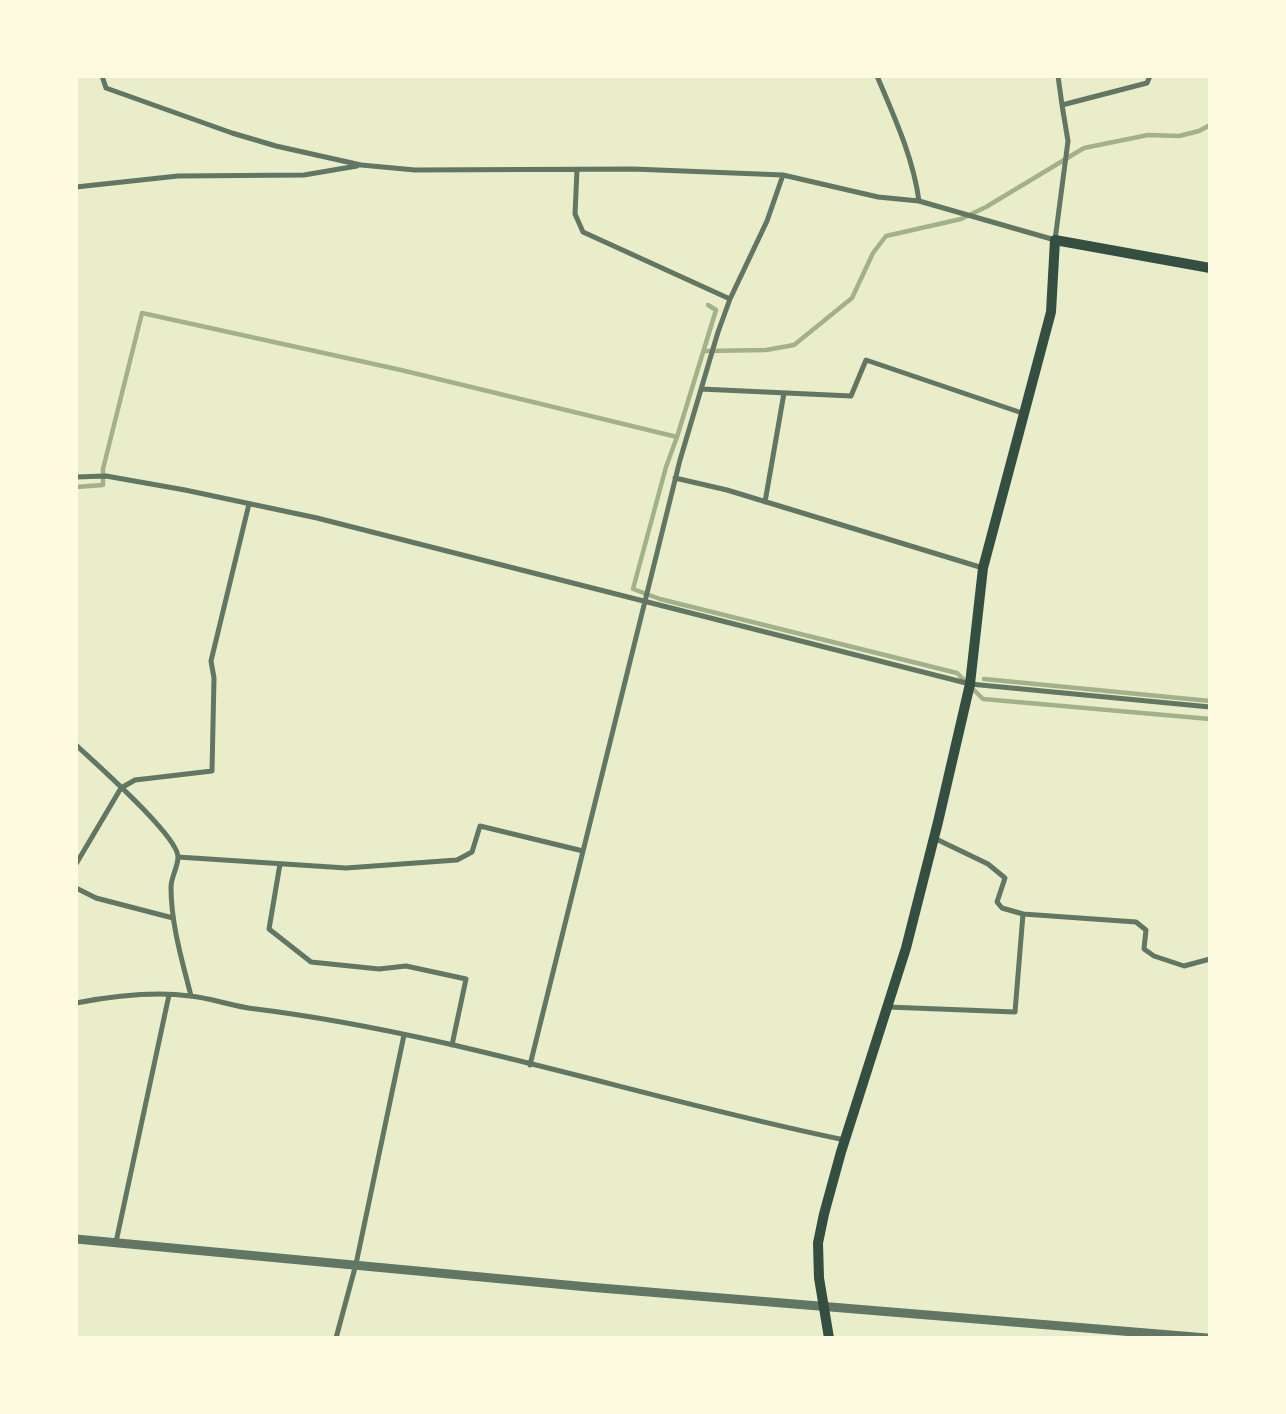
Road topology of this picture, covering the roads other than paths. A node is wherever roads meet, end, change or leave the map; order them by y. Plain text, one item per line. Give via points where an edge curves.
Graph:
1 (102, 76) edge
2 (877, 76) edge
3 (1058, 76) edge
4 (1150, 76) edge
5 (1062, 105) junction
6 (361, 165) junction
7 (578, 170) junction
8 (783, 175) junction
9 (76, 187) edge
10 (919, 201) junction
11 (1055, 240) junction
12 (1210, 268) edge
13 (730, 299) junction
14 (701, 389) junction
15 (784, 393) junction
16 (1025, 414) junction
17 (76, 477) edge
18 (675, 478) junction
19 (765, 502) junction
20 (249, 504) junction
21 (983, 568) junction
22 (644, 602) junction
23 (970, 684) junction
24 (1210, 707) edge
25 (76, 745) edge
26 (121, 788) junction
27 (934, 838) junction
28 (583, 851) junction
29 (178, 857) junction
30 (76, 864) edge
31 (280, 864) junction
32 (76, 888) edge
33 (1023, 914) junction
34 (173, 918) junction
35 (1210, 959) edge
36 (169, 995) junction
37 (191, 996) junction
38 (76, 1003) edge
39 (888, 1007) junction
40 (404, 1035) junction
41 (452, 1045) junction
42 (530, 1064) junction
43 (846, 1140) junction
44 (76, 1239) edge
45 (116, 1242) junction
46 (356, 1264) junction
47 (823, 1307) junction
48 (336, 1338) edge
49 (829, 1338) edge
50 (1207, 1338) edge

1 - 6 street via 106,88 232,133
2 - 10 street via 899,129
3 - 5 street
4 - 5 street via 1147,83
5 - 11 street via 1068,141
6 - 7 street via 415,170
6 - 9 street via 304,175 178,176
7 - 8 street via 698,170
7 - 13 street via 575,214 583,232
8 - 10 street via 878,197
8 - 13 street via 767,221
10 - 11 street
11 - 12 main road
11 - 16 main road via 1051,312
13 - 14 street
14 - 15 street
14 - 18 street
15 - 16 street via 852,396 866,360
15 - 19 street
16 - 21 main road
17 - 20 street via 106,476
18 - 19 street
18 - 22 street
19 - 21 street
20 - 22 street via 317,518
20 - 26 street via 211,661 214,678 212,771 135,780
21 - 23 main road
22 - 23 street
22 - 28 street
23 - 24 street
23 - 27 main road
25 - 26 street
26 - 29 street via 168,838
26 - 30 street
27 - 33 street via 988,864 1005,878 997,902 1002,908
27 - 39 main road
28 - 31 street via 480,826 472,852 457,860 346,868
28 - 42 street
29 - 31 street
29 - 34 street via 171,885
31 - 41 street via 269,929 311,962 379,969 406,966 466,979
32 - 34 street via 96,898
33 - 35 street via 1136,922 1146,930 1144,949 1154,956 1184,966
33 - 39 street via 1015,1012
34 - 37 street
36 - 37 street
36 - 38 street via 136,995
36 - 45 street
37 - 40 street via 237,1007 327,1018
39 - 43 main road
40 - 41 street
40 - 46 street
41 - 42 street
42 - 43 street
43 - 47 main road via 818,1243
44 - 45 street
45 - 46 street
46 - 47 street
46 - 48 street
47 - 49 main road
47 - 50 street

